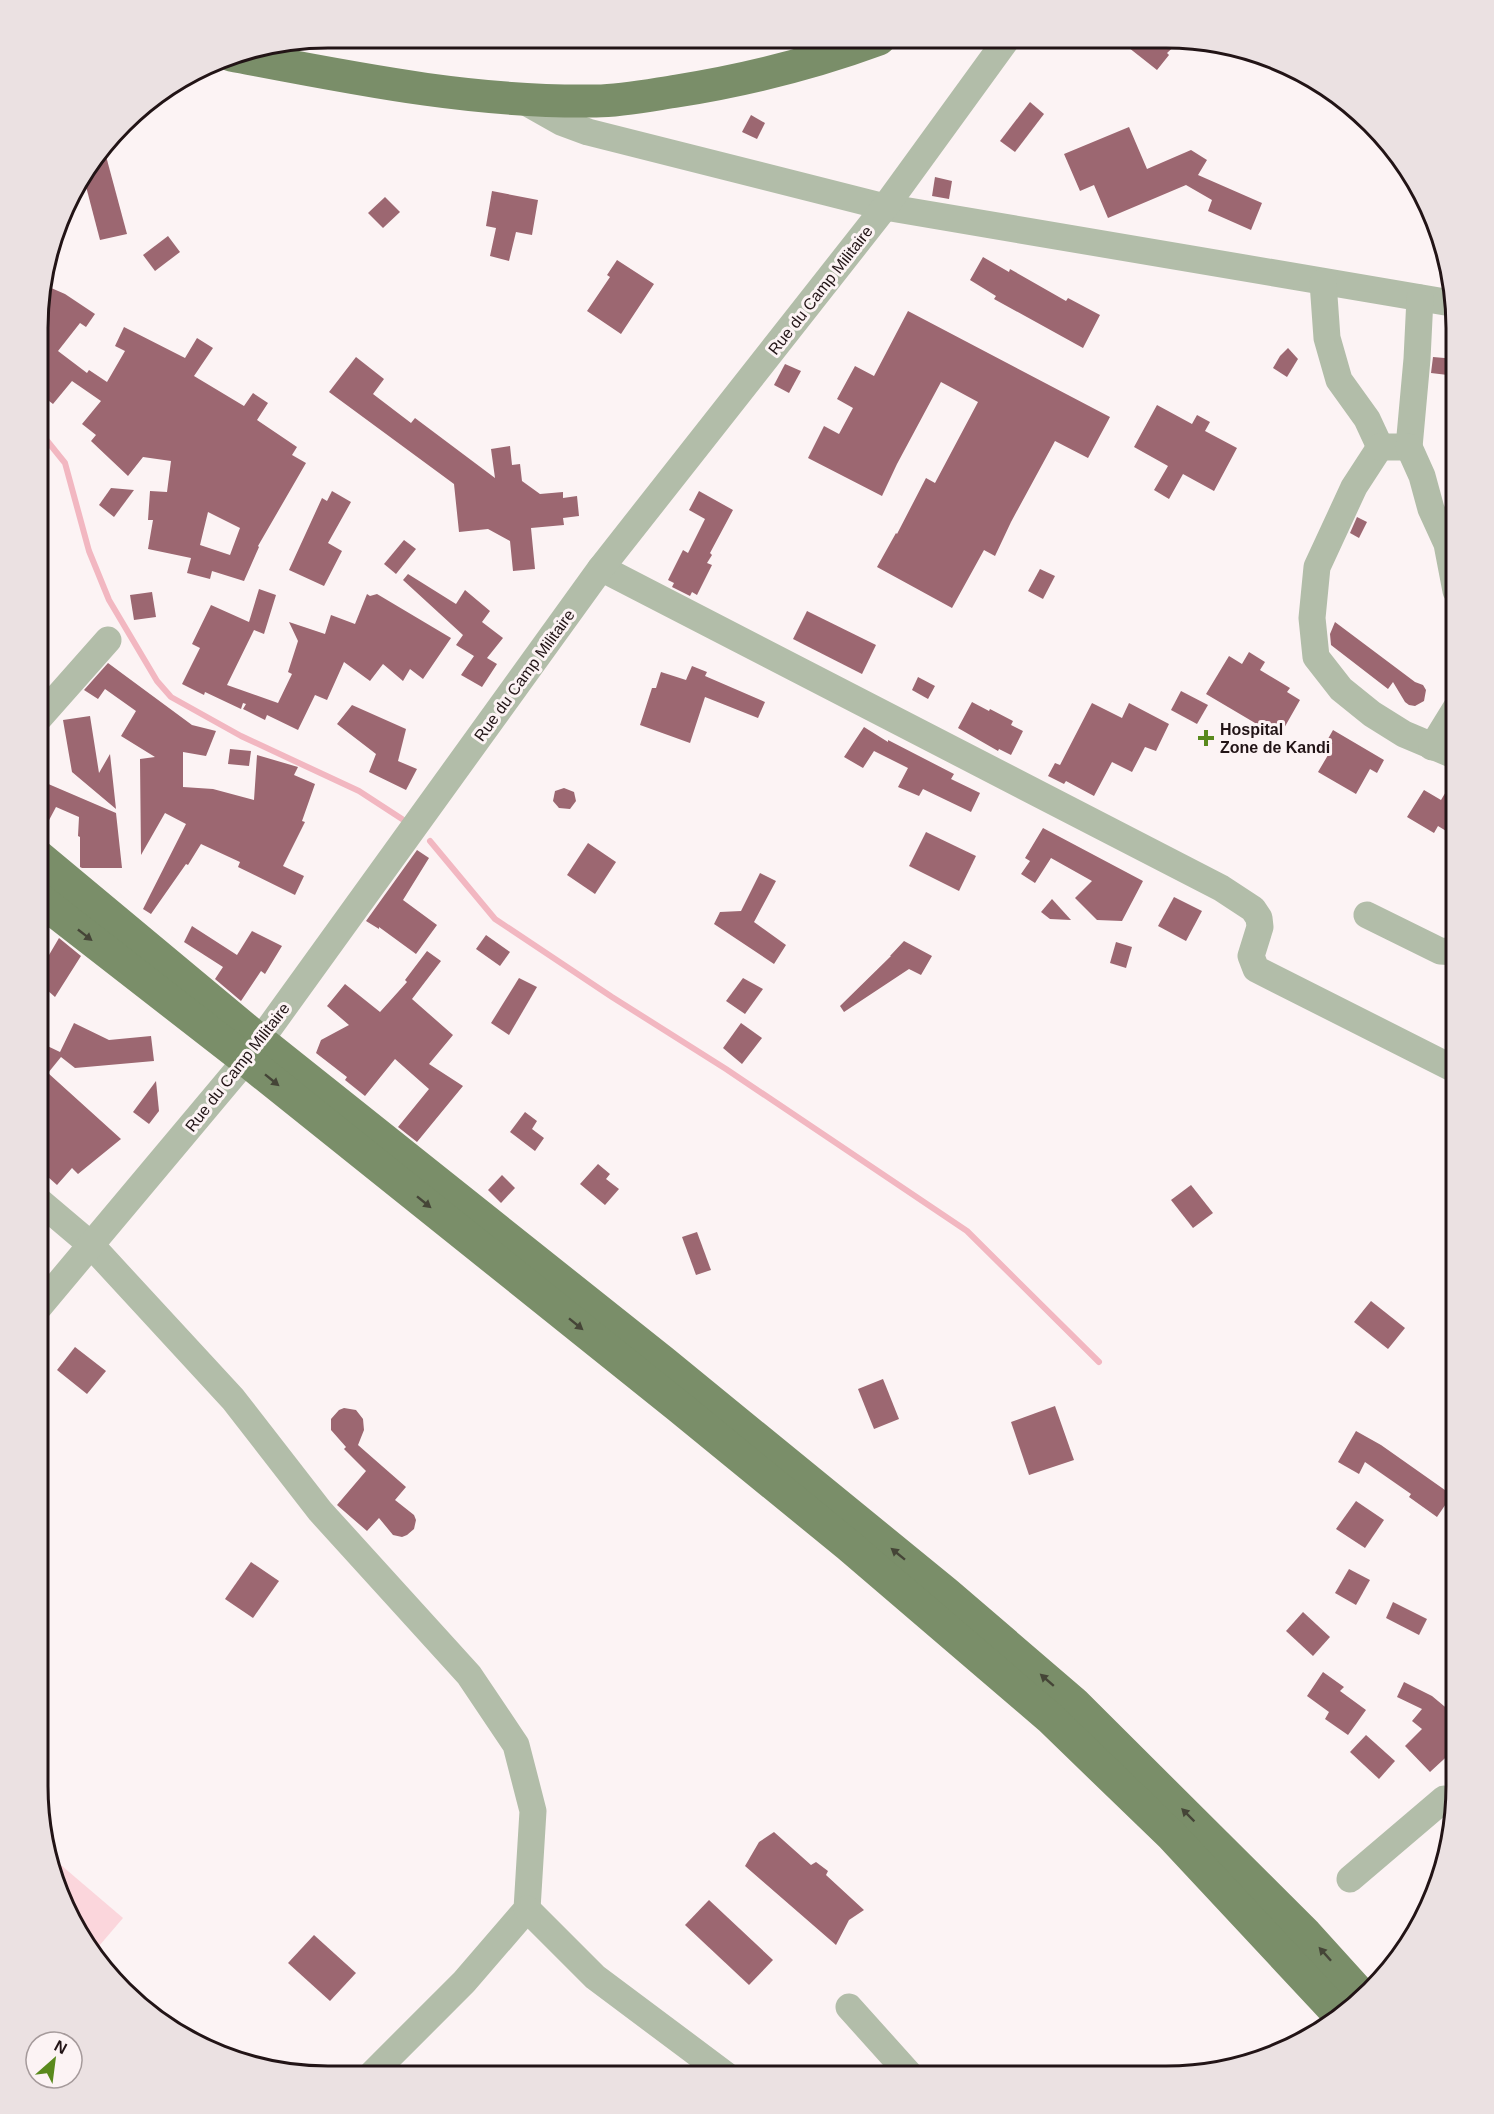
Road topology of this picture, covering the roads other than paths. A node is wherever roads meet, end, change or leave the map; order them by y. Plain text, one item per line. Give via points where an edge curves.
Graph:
1 (850, 48) edge
2 (1000, 48) edge
3 (252, 59) edge
4 (522, 100) junction
5 (885, 207) junction
6 (1323, 282) junction
7 (1420, 298) junction
8 (1445, 302) edge
9 (1380, 447) junction
10 (1409, 447) junction
11 (1446, 535) edge
12 (600, 568) junction
13 (108, 640) dead end
14 (48, 708) edge
15 (1444, 752) edge
16 (48, 865) edge
17 (48, 905) edge
18 (1367, 915) dead end
19 (1446, 951) edge
20 (253, 1051) junction
21 (1446, 1065) edge
22 (48, 1208) edge
23 (90, 1244) junction
24 (48, 1296) edge
25 (1445, 1802) edge
26 (1350, 1879) dead end
27 (527, 1909) junction
28 (1357, 1991) edge
29 (849, 2007) dead end
30 (1334, 2010) edge
31 (395, 2062) edge
32 (714, 2066) edge
33 (902, 2066) edge

1 - 4 main road via 727,83 598,101
2 - 5 street, Rue du Camp Militaire
3 - 4 main road via 387,85
4 - 5 street via 588,132
5 - 6 street
5 - 12 street, Rue du Camp Militaire
6 - 7 street
6 - 9 street via 1327,338 1339,380
7 - 8 street
7 - 10 street
9 - 10 street
9 - 15 street via 1354,486 1317,567 1312,618 1316,657 1341,689 1372,714
10 - 11 street via 1431,508
12 - 20 street, Rue du Camp Militaire
12 - 21 street via 1221,888 1259,918 1251,956 1256,969
13 - 14 street
16 - 20 main road
17 -> 20 main road
18 - 19 street
20 - 23 street, Rue du Camp Militaire
28 -> 20 main road via 1306,1934 1074,1703 946,1593 663,1362
20 -> 30 main road via 848,1545 1050,1718 1172,1836
22 - 23 street
23 - 24 street, Rue du Camp Militaire
23 - 27 street via 233,1400 320,1511 469,1675 516,1744 533,1811
25 - 26 street
27 - 31 street
27 - 32 street via 595,1977
29 - 33 street

